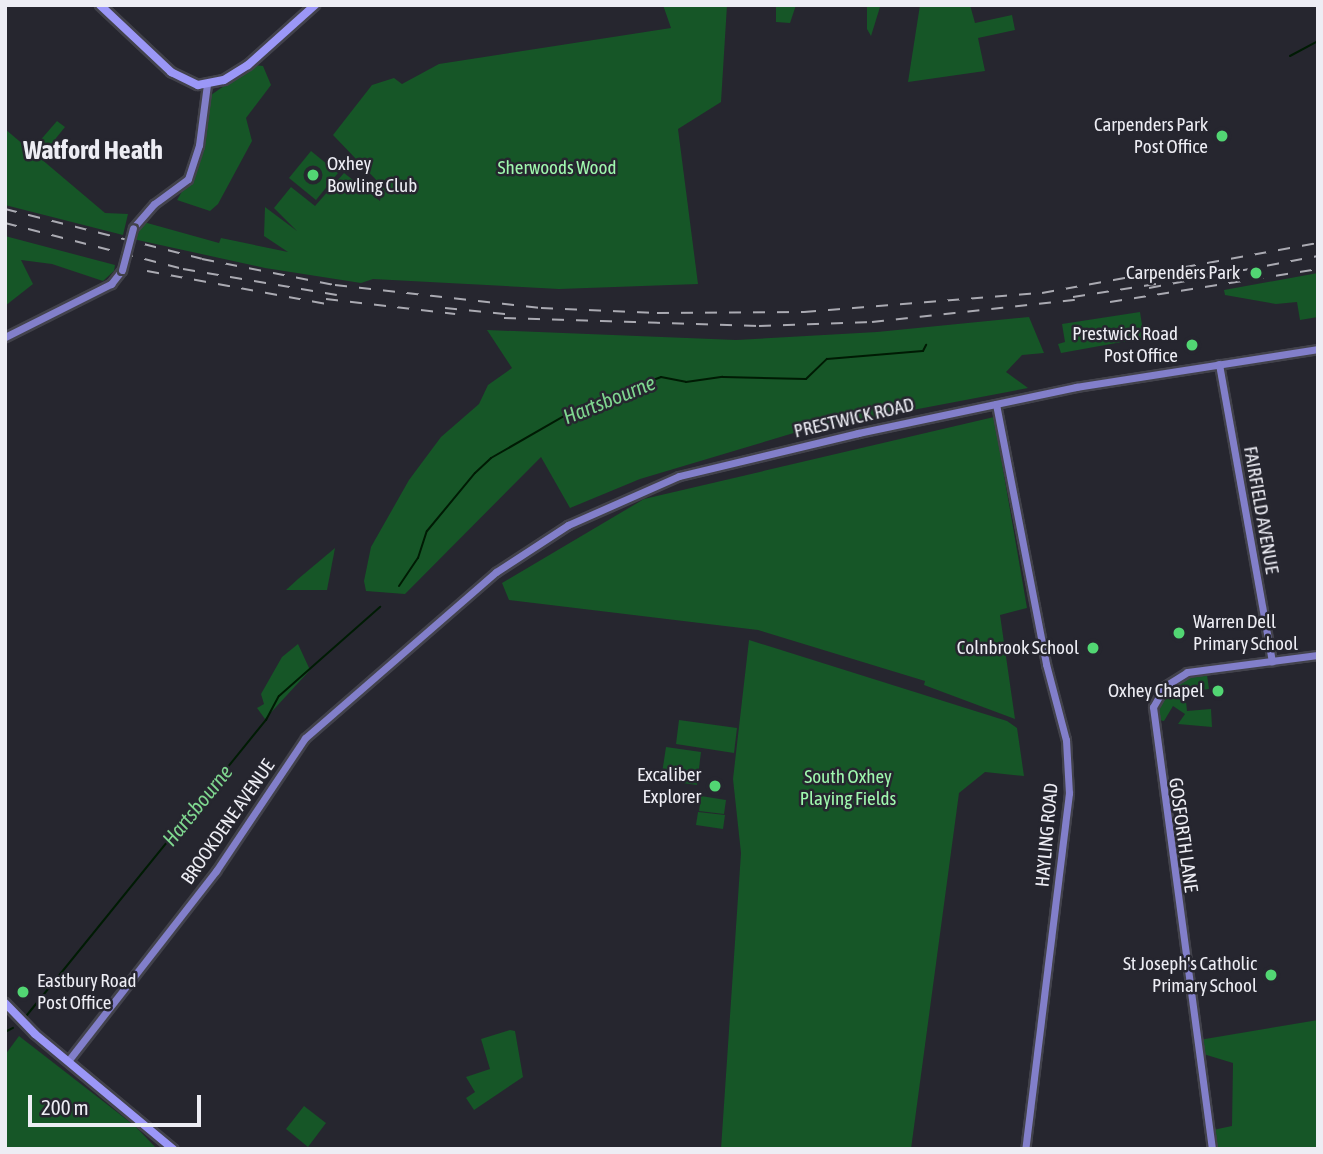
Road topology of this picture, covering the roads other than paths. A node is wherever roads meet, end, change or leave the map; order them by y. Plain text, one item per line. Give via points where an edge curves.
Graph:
1 (100, 5) edge
2 (315, 5) edge
3 (207, 85) junction
4 (5, 337) edge
5 (1318, 349) edge
6 (1219, 364) junction
7 (996, 404) junction
8 (437, 622) joint
9 (1318, 655) edge
10 (1272, 661) junction
11 (5, 1003) edge
12 (68, 1060) junction
13 (173, 1149) edge
14 (1025, 1149) edge
15 (1212, 1149) edge

1 - 3 main road via 178,78
2 - 3 main road via 247,65
3 - 4 street, bridge via 192,170 182,186 160,200 133,228 122,270 111,284
5 - 6 street, PRESTWICK ROAD
6 - 7 street, PRESTWICK ROAD
6 - 10 street, FAIRFIELD AVENUE
7 - 8 street, PRESTWICK ROAD via 858,433 649,486 528,549
7 - 14 street, HAYLING ROAD via 1046,664 1066,740 1069,793
8 - 12 street, BROOKDENE AVENUE via 305,738 216,871
9 - 10 street, GOSFORTH LANE
10 - 15 street, GOSFORTH LANE via 1182,674 1165,685 1152,714
11 - 12 main road
12 - 13 main road

